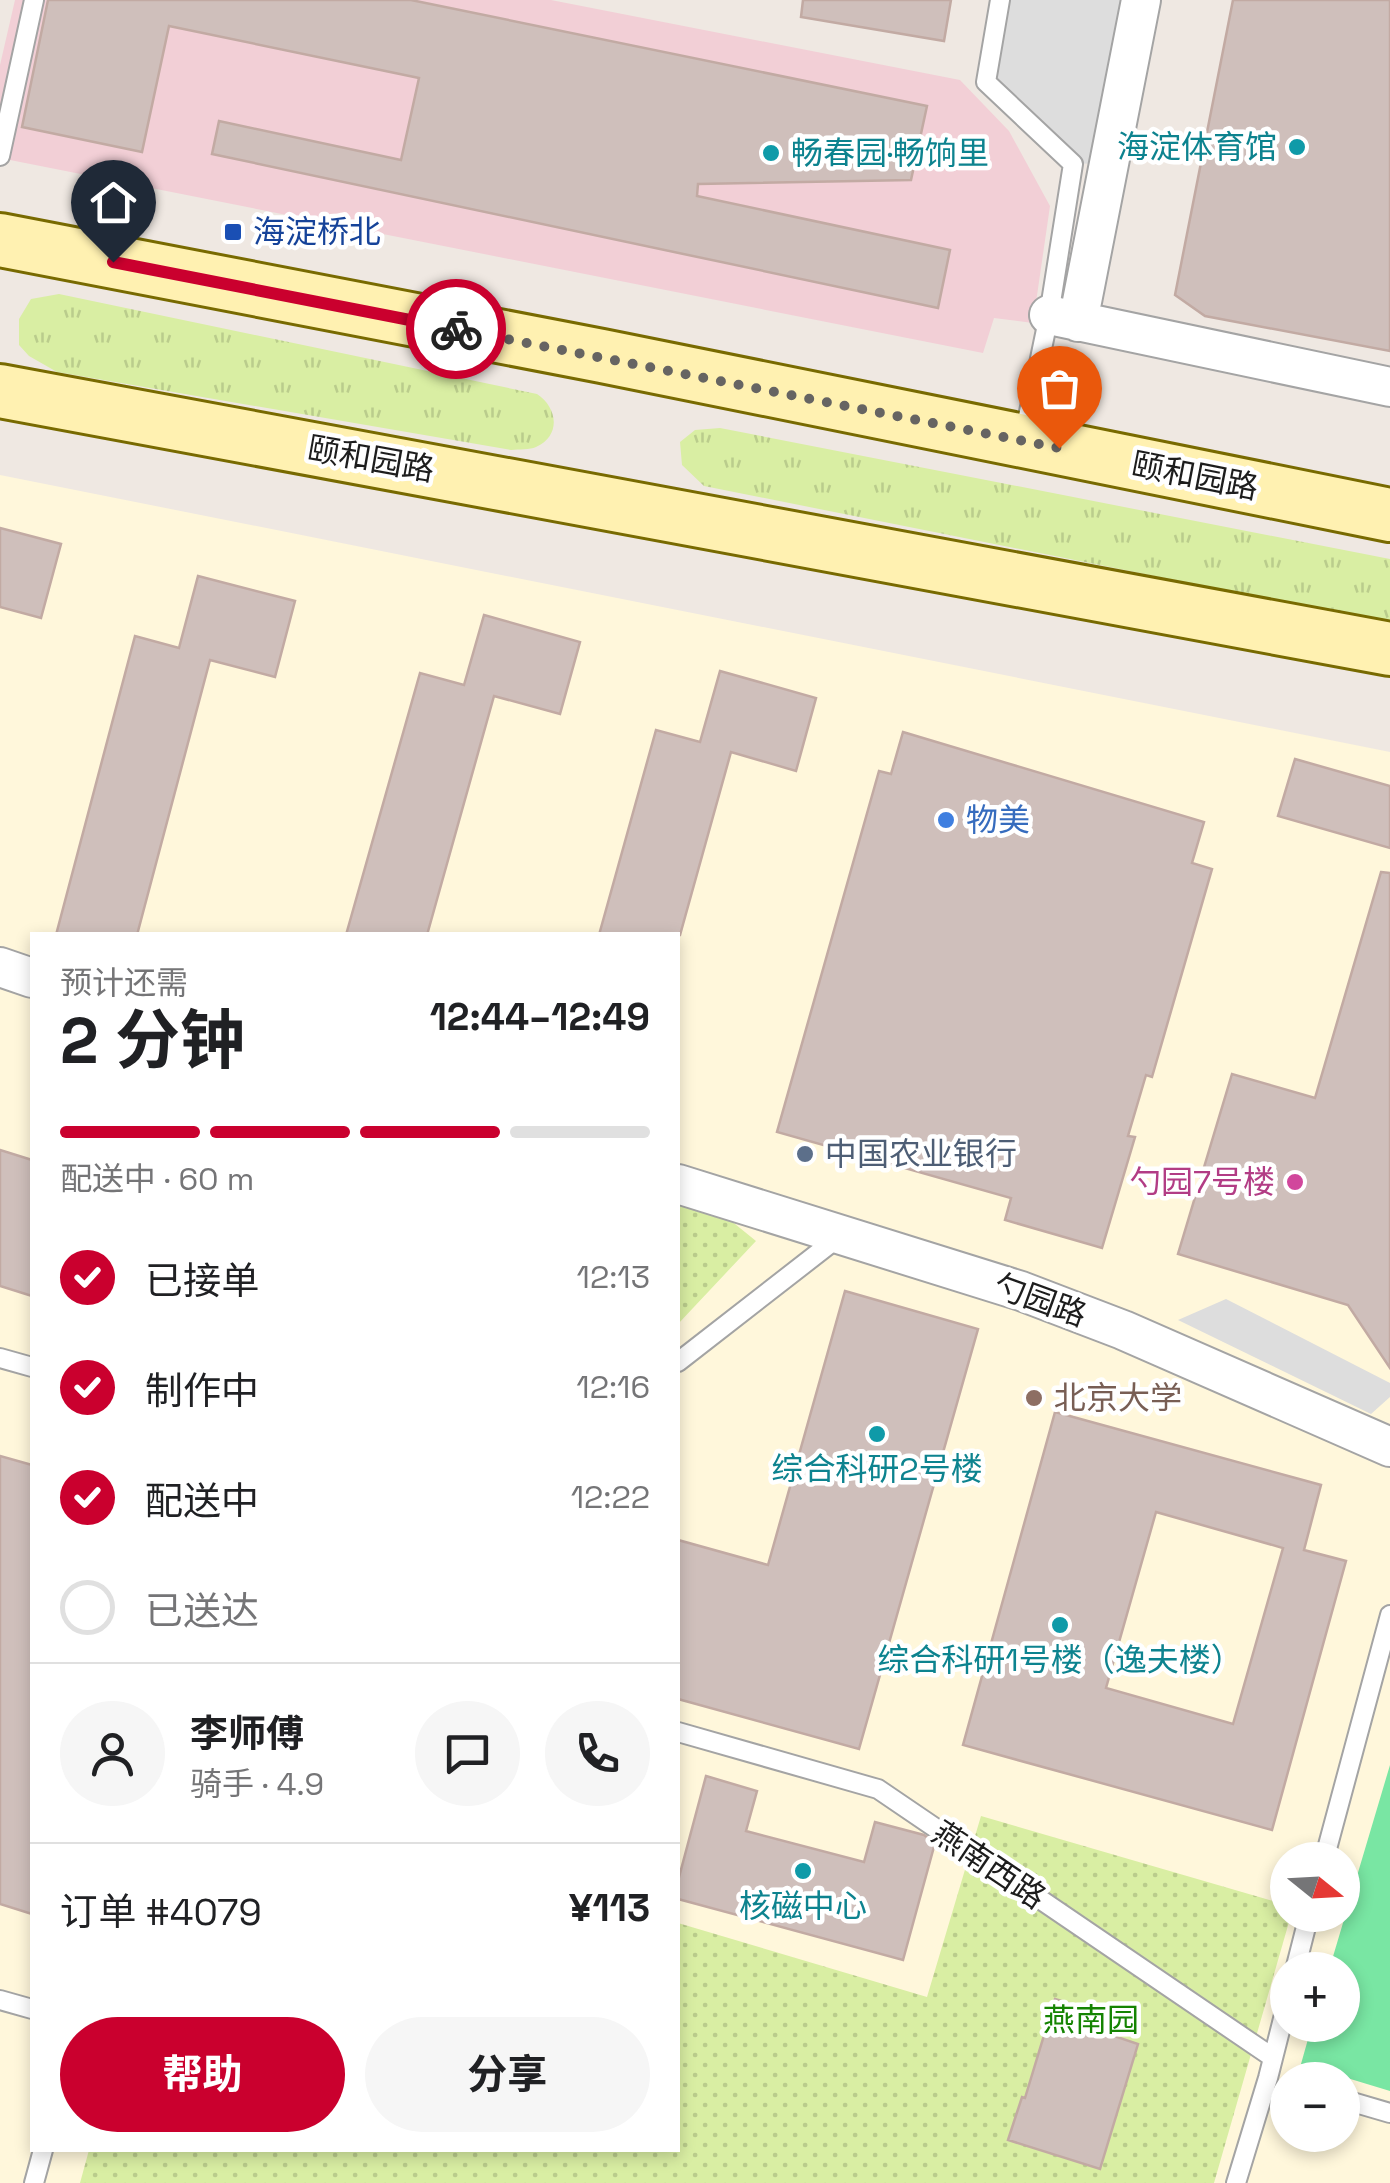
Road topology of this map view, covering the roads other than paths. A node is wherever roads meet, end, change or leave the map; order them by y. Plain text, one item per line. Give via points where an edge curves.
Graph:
1 (34, 0) edge
2 (1000, 0) edge
3 (1141, 0) edge
4 (0, 156) edge
5 (0, 240) edge
6 (1064, 318) junction
7 (1390, 387) edge
8 (0, 391) edge
9 (1022, 441) junction
10 (1390, 515) edge
11 (1390, 648) edge
12 (0, 967) edge
13 (30, 977) edge
14 (680, 1185) edge
15 (840, 1236) junction
16 (0, 1358) edge
17 (680, 1360) edge
18 (30, 1367) edge
19 (1390, 1446) edge
20 (1390, 1615) edge
21 (680, 1733) edge
22 (1329, 1842) edge
23 (0, 2000) edge
24 (30, 2008) edge
25 (1276, 2042) edge
26 (1272, 2057) junction
27 (1268, 2078) joint
28 (1360, 2104) edge
29 (1390, 2112) edge
30 (42, 2152) edge
31 (34, 2183) edge
32 (1236, 2183) edge

1 - 4 lane
2 - 6 lane via 986,82 1073,164
3 - 6 street
5 - 9 street, 颐和园路
6 - 7 street
6 - 9 lane
8 - 11 street, 颐和园路
9 - 10 street, 颐和园路
12 - 13 street
14 - 15 street, 勺园路
15 - 17 lane
15 - 19 street, 勺园路 via 1021,1291
16 - 18 lane
20 - 22 lane
21 - 26 lane, 燕南西路 via 878,1789
23 - 24 lane
25 - 26 lane
26 - 27 lane
27 - 32 lane
28 - 29 lane
30 - 31 lane

